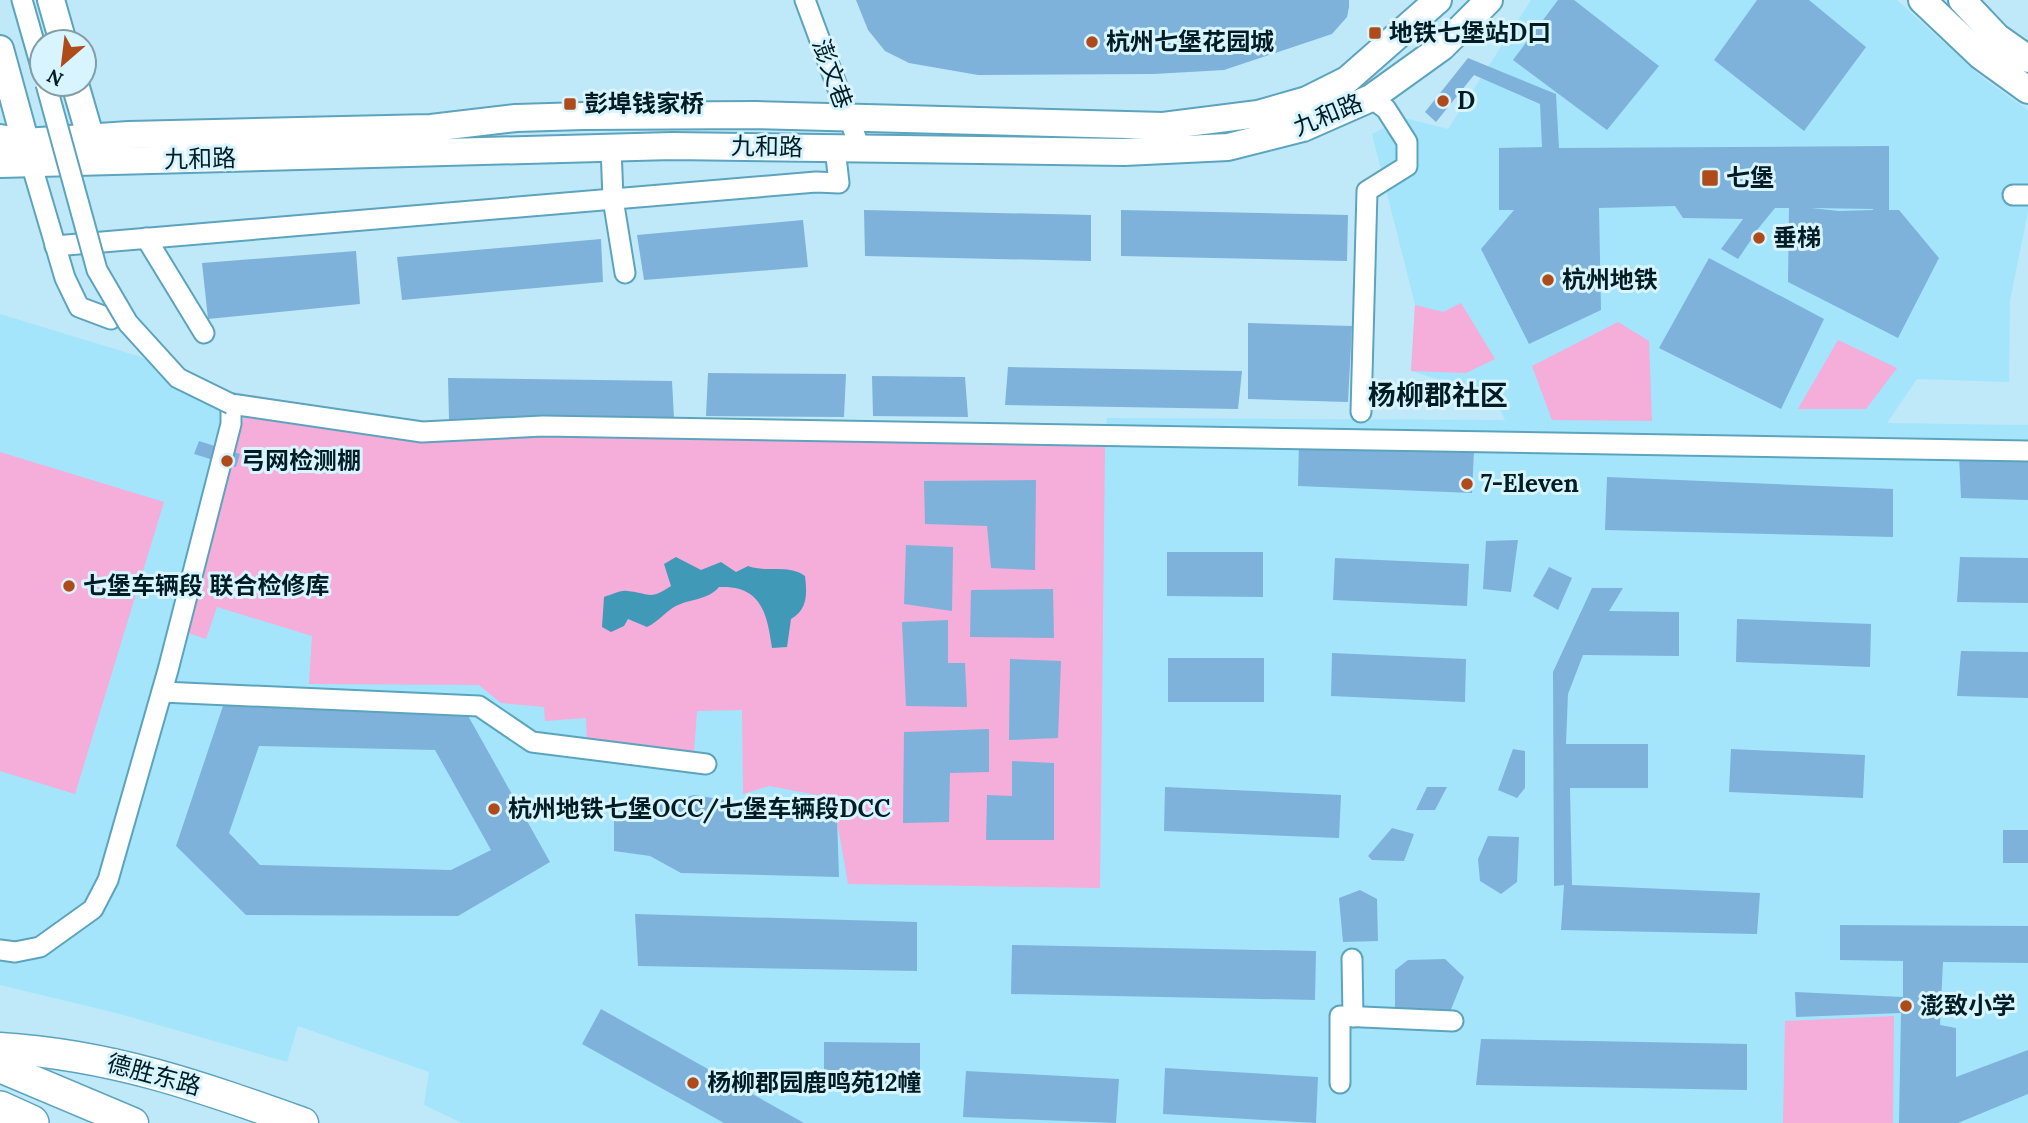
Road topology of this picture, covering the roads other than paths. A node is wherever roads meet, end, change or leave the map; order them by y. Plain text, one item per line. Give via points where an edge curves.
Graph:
1 (22, 0) edge
2 (51, 0) edge
3 (805, 0) edge
4 (1438, 0) edge
5 (1489, 0) edge
6 (1922, 0) edge
7 (1962, 0) edge
8 (30, 28) edge
9 (59, 28) edge
10 (0, 49) edge
11 (2028, 59) edge
12 (2028, 90) edge
13 (50, 98) edge
14 (79, 98) edge
15 (1371, 98) junction
16 (849, 119) junction
17 (19, 148) edge
18 (611, 148) junction
19 (847, 148) junction
20 (94, 149) junction
21 (0, 164) edge
22 (613, 199) junction
23 (146, 238) junction
24 (55, 246) junction
25 (625, 273) dead end
26 (111, 320) dead end
27 (204, 334) dead end
28 (231, 404) junction
29 (1361, 412) dead end
30 (2028, 451) edge
31 (162, 692) junction
32 (706, 764) dead end
33 (0, 950) edge
34 (1352, 959) dead end
35 (1353, 1017) junction
36 (1453, 1021) dead end
37 (0, 1048) edge
38 (0, 1067) edge
39 (1340, 1083) dead end
40 (0, 1109) edge
41 (31, 1123) edge
42 (133, 1123) edge
43 (303, 1123) edge

1 - 8 street
2 - 9 street
3 - 16 street, 澎文巷
4 - 16 street, 九和路 via 1347,80 1307,100 1258,114 1163,126
5 - 15 street, 九和路 via 1442,47
6 - 12 street via 1981,55
7 - 11 street via 1997,37
10 - 17 street
13 - 28 street, bridge via 103,281 128,323 178,378
14 - 20 street
15 - 19 street, 九和路 via 1303,128 1228,148 1124,152
15 - 29 street via 1386,109 1407,142 1407,166 1367,191
16 - 19 street, 澎文巷
16 - 20 street, 九和路 via 756,115 516,118 431,128
17 - 20 street, 九和路
17 - 21 street, 九和路
17 - 24 street
18 - 19 street, 九和路
18 - 20 street, 九和路
18 - 22 street
19 - 22 street, 澎文巷 via 839,183
22 - 23 street
22 - 25 street
23 - 24 street
23 - 27 street
24 - 26 street via 79,307
28 - 30 street via 422,432 543,426
28 - 31 street via 231,424
31 - 32 street via 479,706 532,742
31 - 33 street via 108,880 93,909 40,947
34 - 35 street
35 - 36 street
35 - 39 street via 1340,1016
37 - 43 main road, 德胜东路 via 60,1052 173,1077
38 - 42 main road
40 - 41 highway

